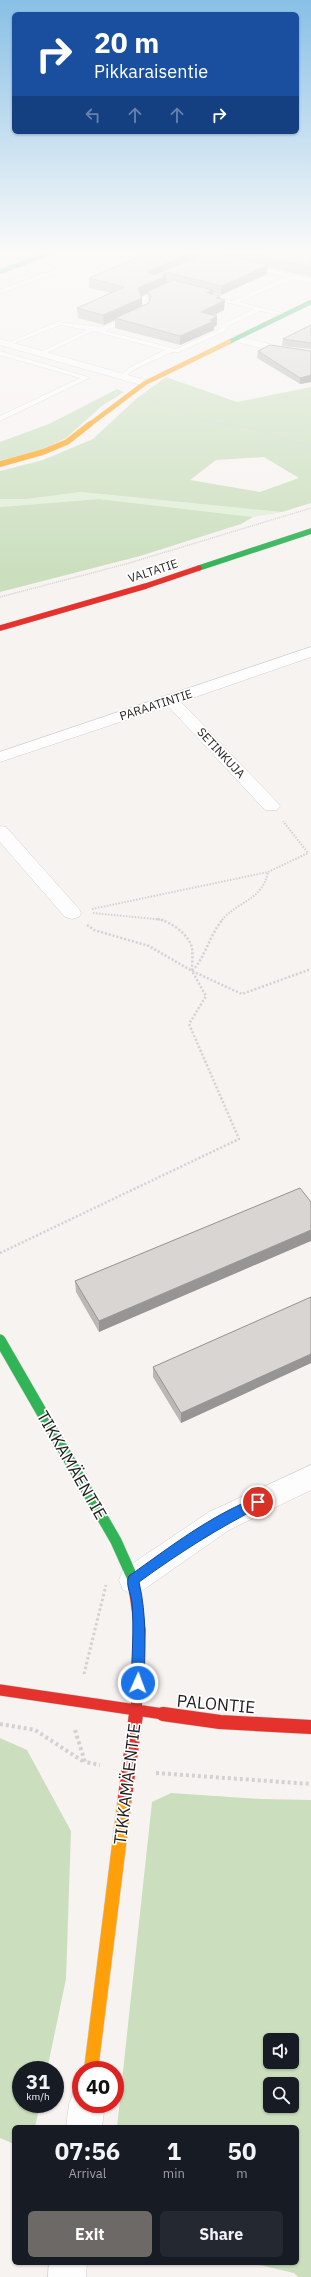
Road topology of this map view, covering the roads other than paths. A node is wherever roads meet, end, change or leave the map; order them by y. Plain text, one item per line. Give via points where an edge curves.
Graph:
1 (28, 359) edge
2 (59, 359) edge
3 (153, 359) edge
4 (195, 359) edge
5 (121, 377) junction
6 (142, 386) junction
7 (0, 419) edge
8 (0, 464) edge
9 (311, 531) edge
10 (0, 628) edge
11 (311, 652) edge
12 (171, 700) junction
13 (0, 757) edge
14 (271, 806) road end
15 (0, 831) edge
16 (72, 913) road end
17 (0, 1340) edge
18 (311, 1477) edge
19 (133, 1580) junction
20 (0, 1690) edge
21 (136, 1711) junction
22 (311, 1727) edge
23 (92, 2061) edge
24 (86, 2113) edge
25 (84, 2125) edge
26 (68, 2265) edge
27 (67, 2277) edge

1 - 7 lane via 86,378
2 - 5 street
3 - 5 lane
4 - 6 main road
5 - 6 street
6 - 8 main road via 67,442 43,452
9 - 10 main road, VALTATIE via 146,586
11 - 12 street, PARAATINTIE
12 - 13 street, PARAATINTIE
12 - 14 street, SETINKUJA
15 - 16 street
17 - 19 main road, TIKKAMÄENTIE via 116,1541
18 - 19 street via 219,1522
19 - 21 main road, TIKKAMÄENTIE via 140,1627
20 - 21 main road, PALONTIE
21 - 22 main road, PALONTIE via 220,1722
21 - 23 main road, TIKKAMÄENTIE
24 - 25 street
26 - 27 street

